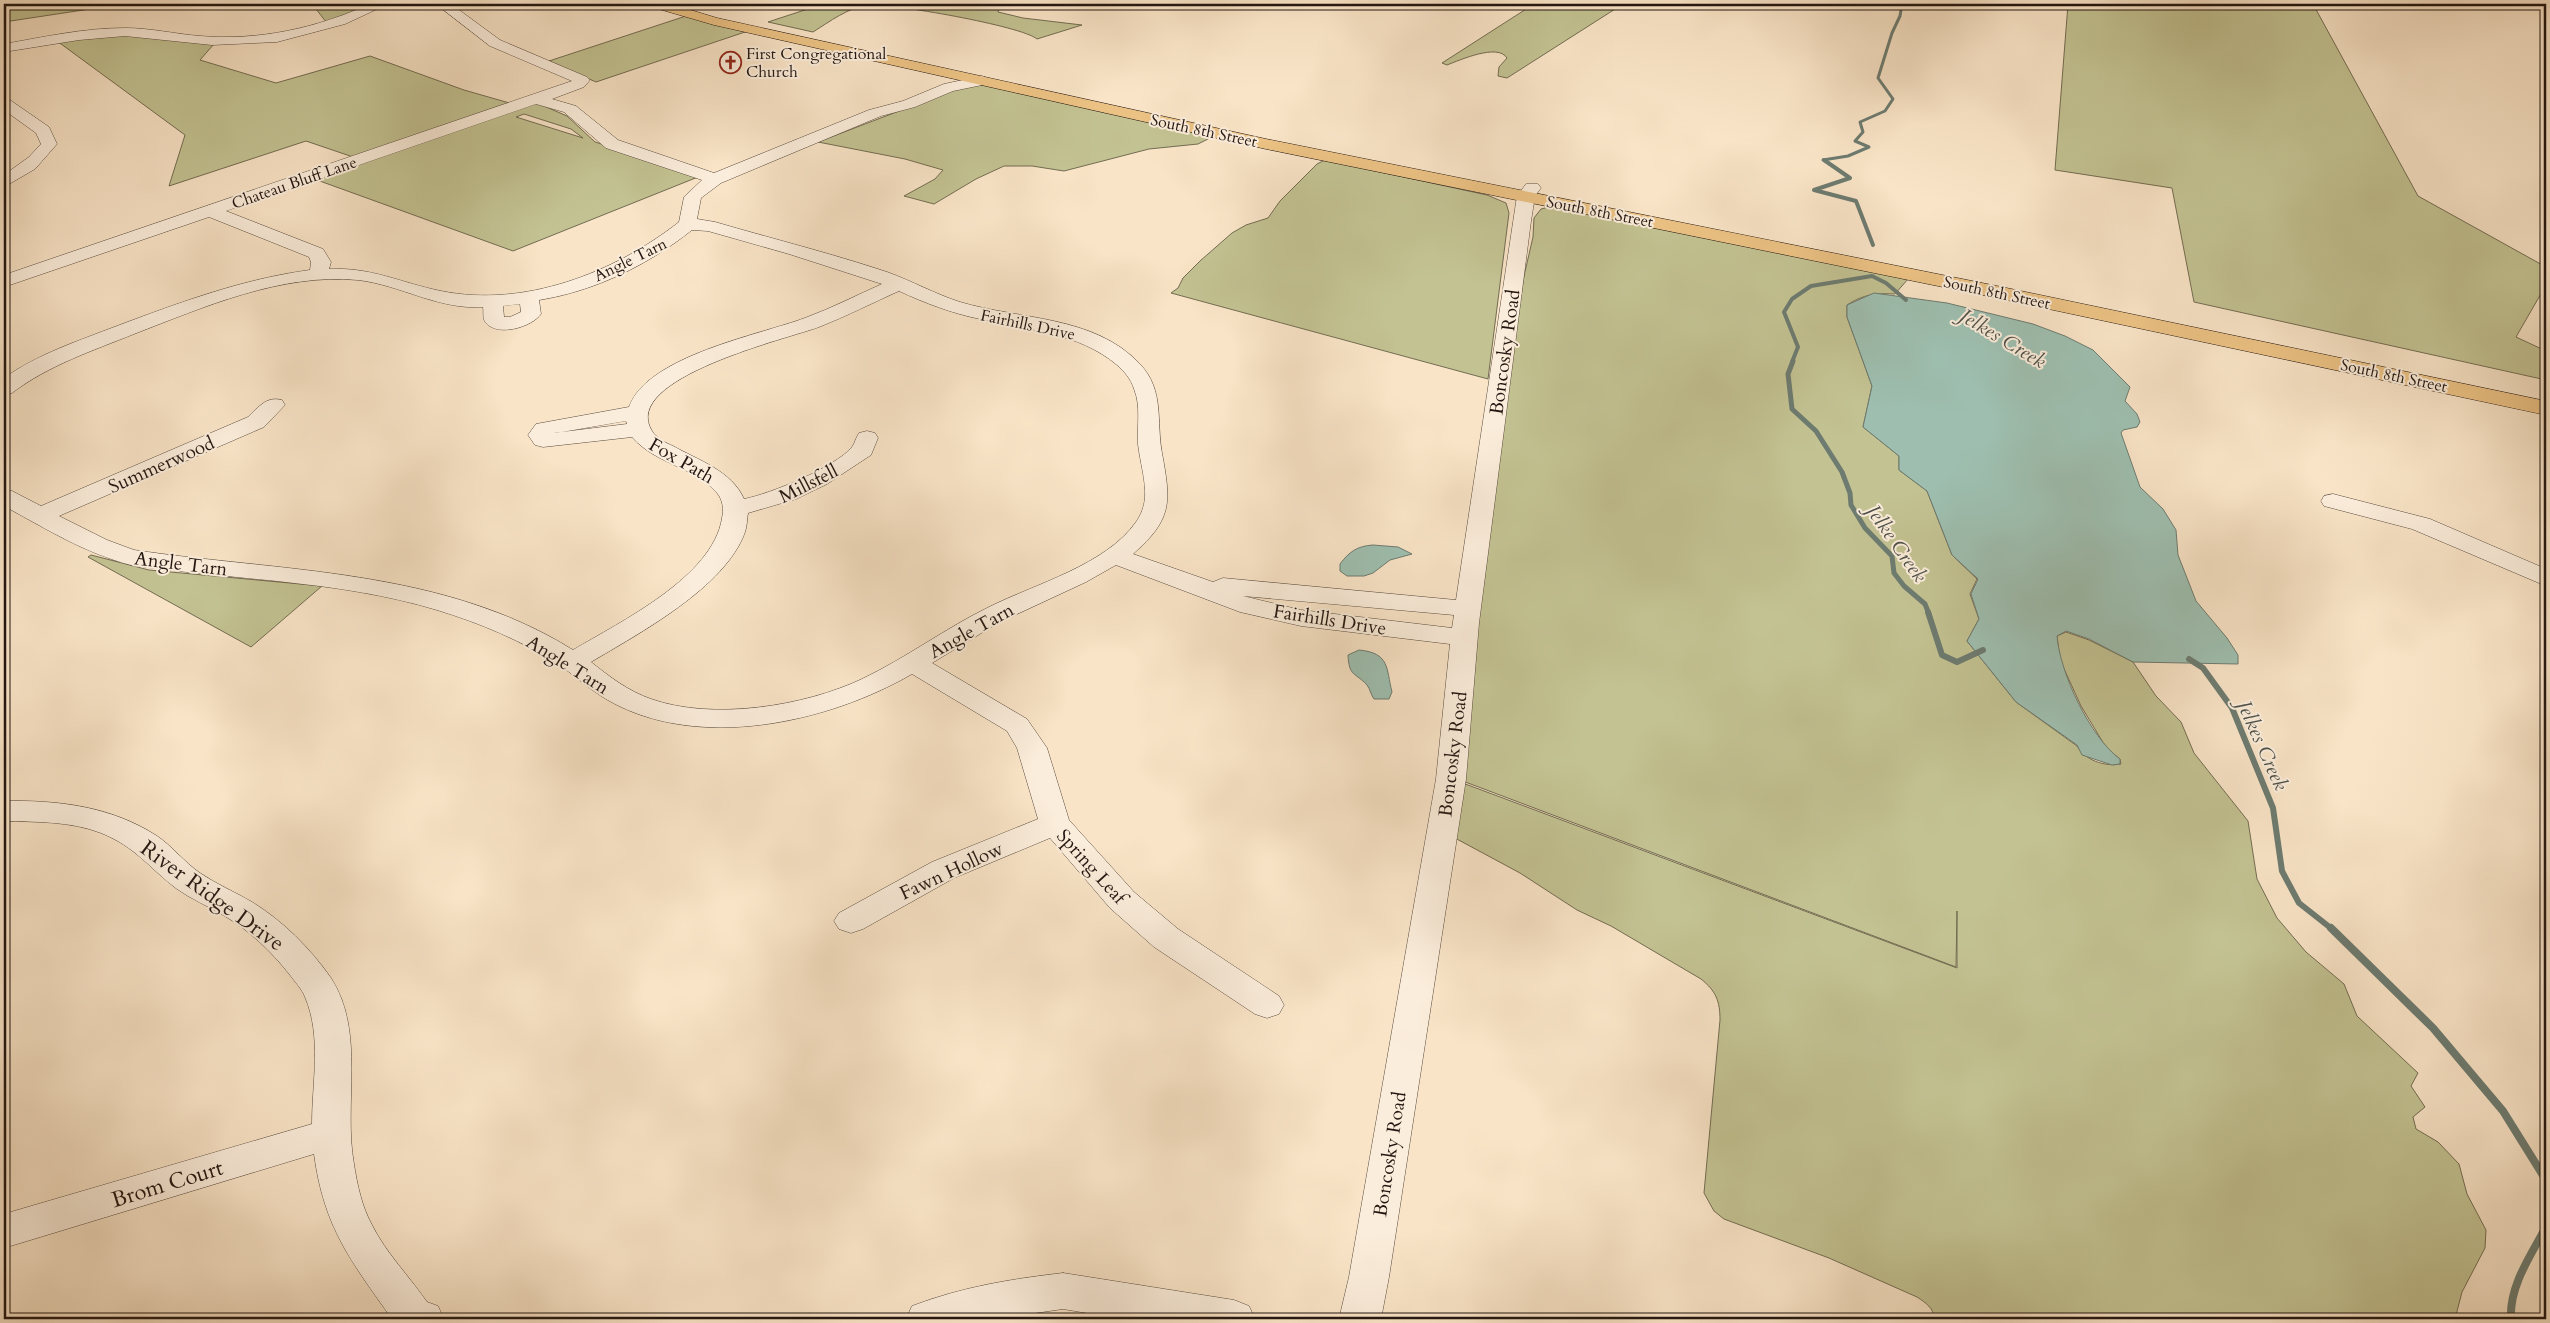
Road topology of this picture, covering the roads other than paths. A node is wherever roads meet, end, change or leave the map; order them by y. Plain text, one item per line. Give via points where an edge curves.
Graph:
1 (381, 4) edge
2 (443, 4) edge
3 (657, 4) edge
4 (683, 4) edge
5 (4, 48) edge
6 (956, 71) junction
7 (982, 82) junction
8 (536, 99) junction
9 (4, 103) edge
10 (875, 114) junction
11 (714, 179) junction
12 (4, 182) edge
13 (1529, 192) junction
14 (210, 211) junction
15 (688, 224) junction
16 (320, 274) junction
17 (4, 282) edge
18 (899, 284) junction
19 (8, 380) edge
20 (2546, 396) edge
21 (274, 405) dead end
22 (2546, 408) edge
23 (867, 438) dead end
24 (4, 496) edge
25 (2333, 501) dead end
26 (736, 508) junction
27 (42, 516) junction
28 (1115, 556) junction
29 (2546, 578) edge
30 (1200, 586) junction
31 (1469, 609) junction
32 (1465, 638) junction
33 (572, 662) junction
34 (912, 664) junction
35 (4, 811) edge
36 (1055, 824) junction
37 (851, 922) dead end
38 (1267, 1004) dead end
39 (331, 1134) junction
40 (4, 1231) edge
41 (416, 1318) edge
42 (927, 1319) edge
43 (1234, 1319) edge
44 (1360, 1319) edge

1 - 5 street via 336,24 267,39 211,41 115,32
2 - 8 street, Chateau Bluff Lane via 495,43 582,80 579,84
3 - 6 main road, South 8th Street via 714,21
4 - 6 main road, South 8th Street
6 - 7 main road, South 8th Street
6 - 10 street via 895,100
6 - 13 main road, South 8th Street
7 - 10 street via 950,87
7 - 13 main road, South 8th Street via 1266,144
8 - 11 street via 570,108 612,144
8 - 14 street, Chateau Bluff Lane
9 - 12 street via 43,130 49,144 28,166
10 - 11 street
11 - 15 street via 694,194 688,204
13 - 20 main road, South 8th Street
13 - 22 main road, South 8th Street
13 - 31 street, Boncosky Road
14 - 16 street via 316,253 321,262
14 - 17 street, Chateau Bluff Lane
15 - 16 street, Angle Tarn via 672,239 636,259 568,287 529,297 531,314 511,324 494,320 493,300 451,300 372,276
15 - 18 street, Fairhills Drive via 709,226
16 - 19 street via 279,279 215,296 86,345
18 - 26 street, Fox Path via 812,322 684,367 655,386 644,398 638,420 644,440 698,467 723,484
18 - 28 street, Fairhills Drive via 932,300 962,309 1078,334 1103,345 1126,361 1143,382 1150,398 1149,440 1158,478 1156,504 1146,527
21 - 27 street, Summerwood via 256,422
23 - 26 street, Millsfell via 864,450 806,486 761,505
24 - 27 street, Angle Tarn
25 - 29 street via 2421,524
26 - 33 street via 730,540 714,563 633,625
27 - 33 street, Angle Tarn via 109,552 131,557 346,581 407,594 478,615
28 - 30 street, Fairhills Drive
28 - 34 street, Angle Tarn via 994,614
30 - 31 street, Fairhills Drive via 1242,586
30 - 32 street, Fairhills Drive via 1240,604 1301,618
31 - 32 street, Boncosky Road
32 - 44 street, Boncosky Road via 1451,779
33 - 34 street, Angle Tarn via 598,684 644,706 724,717 767,714 817,705 852,694
34 - 36 street, Spring Leaf via 1017,726 1032,748
35 - 39 street, River Ridge Drive via 50,811 87,816 120,828 146,844 190,882 250,916 284,943 321,992 330,1028 334,1069
36 - 37 street, Fawn Hollow via 943,870
36 - 38 street, Spring Leaf via 1122,900 1166,938
39 - 40 street, Brom Court
39 - 41 street, River Ridge Drive via 341,1190 351,1223 365,1250
42 - 43 street via 1008,1298 1063,1291

